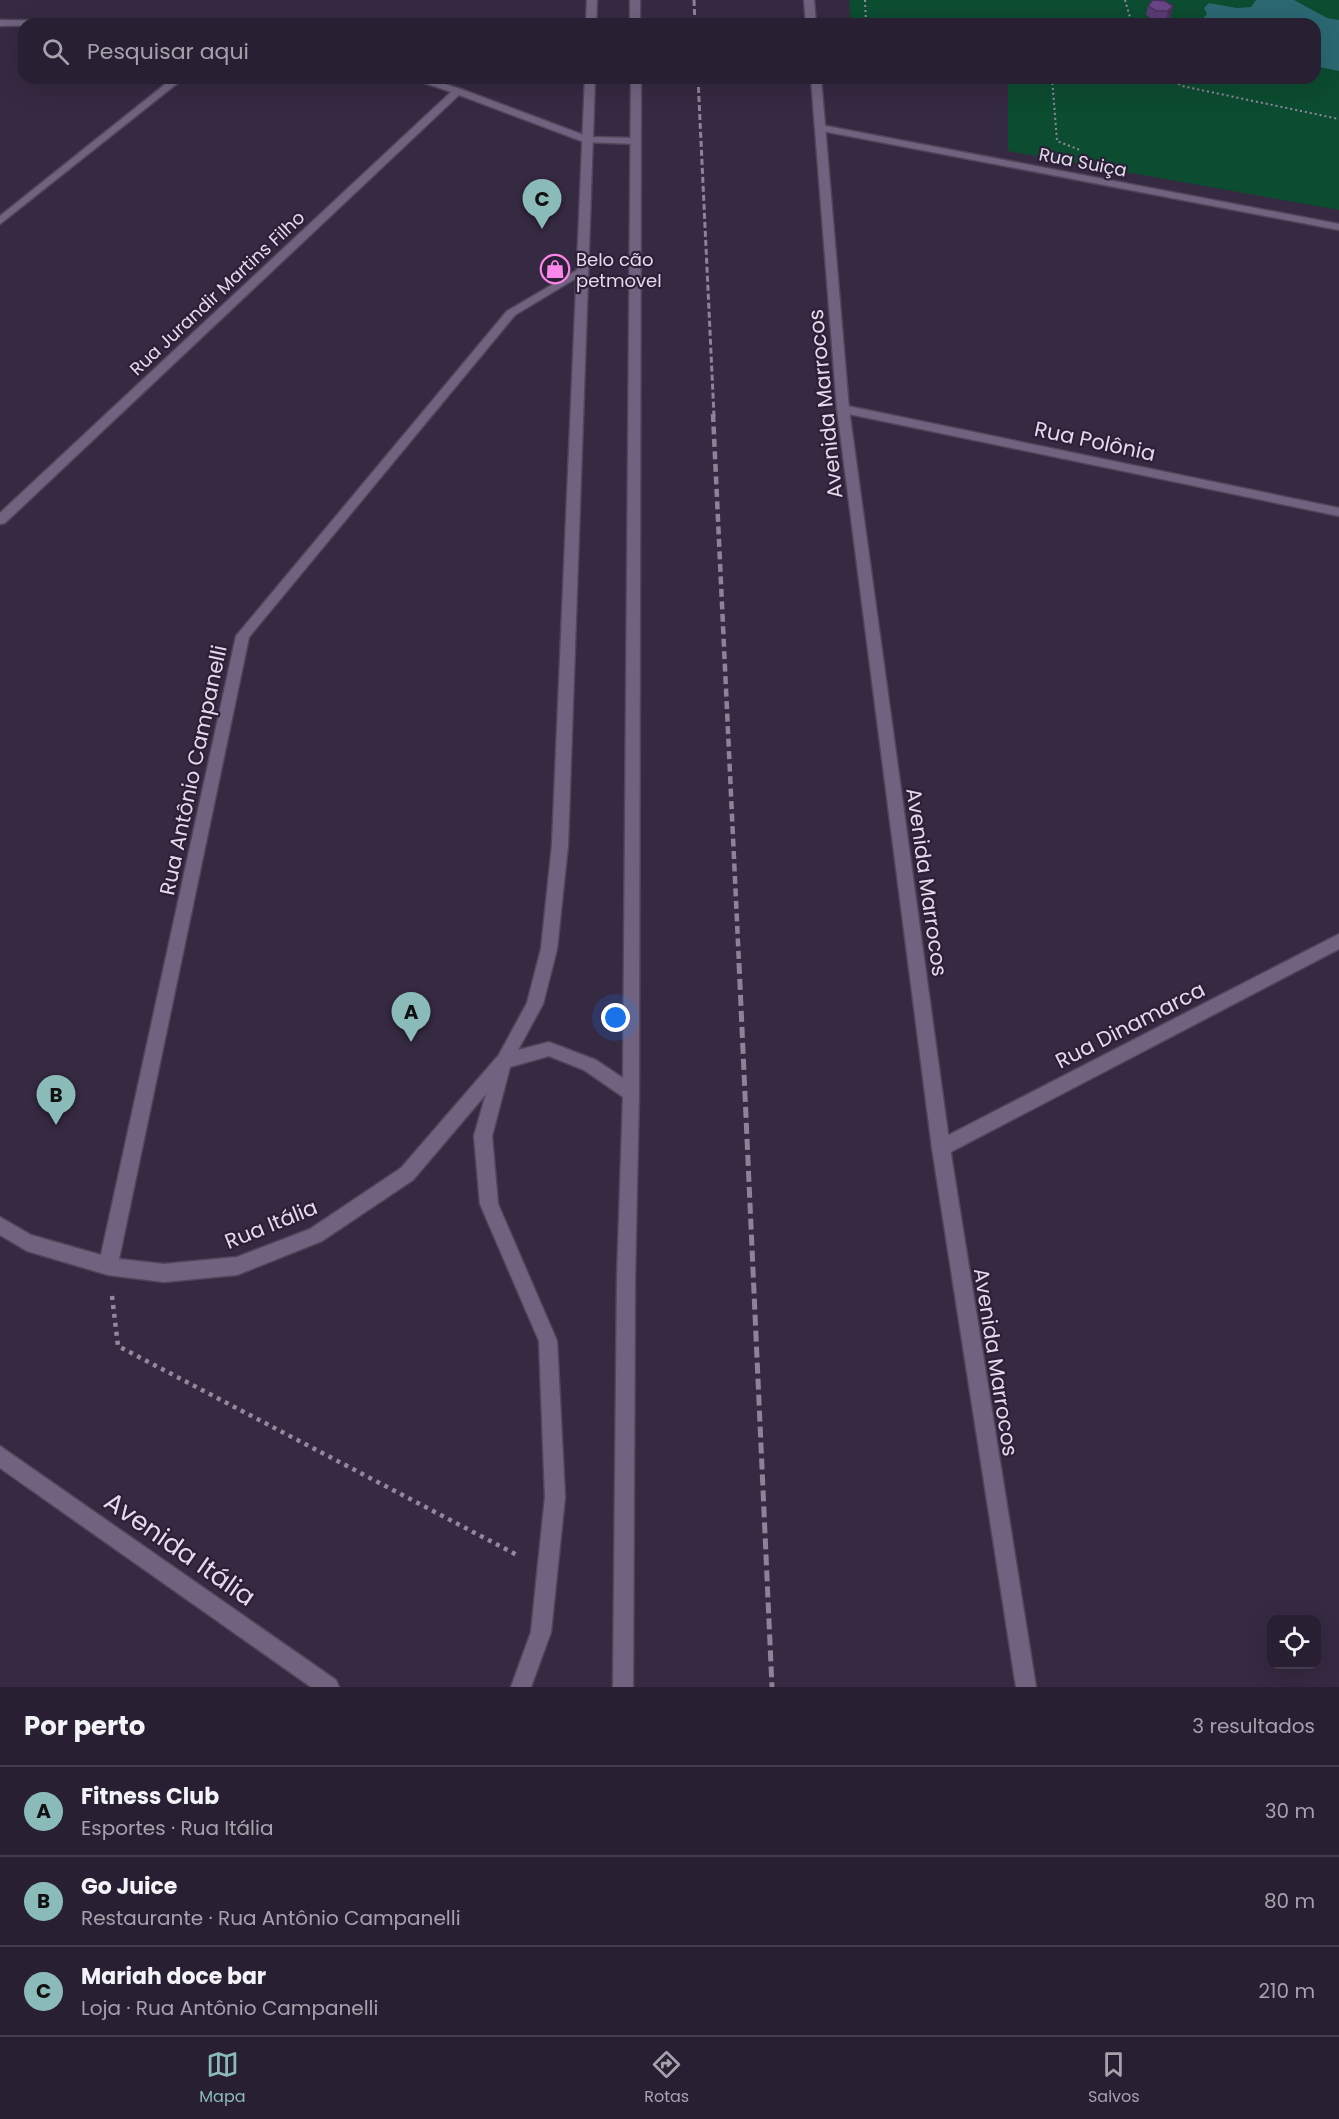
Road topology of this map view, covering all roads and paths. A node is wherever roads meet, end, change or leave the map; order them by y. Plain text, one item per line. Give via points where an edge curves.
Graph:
1 (592, 0) edge
2 (635, 0) edge
3 (809, 0) edge
4 (865, 0) edge
5 (1125, 0) edge
6 (591, 18) edge
7 (635, 18) edge
8 (810, 18) edge
9 (866, 18) edge
10 (1130, 18) edge
11 (0, 23) edge
12 (18, 23) edge
13 (171, 84) edge
14 (435, 84) edge
15 (590, 84) edge
16 (636, 84) edge
17 (817, 84) edge
18 (1052, 84) edge
19 (1179, 84) edge
20 (458, 91) junction
21 (1339, 119) edge
22 (821, 128) junction
23 (588, 140) junction
24 (636, 141) junction
25 (1089, 153) dead end
26 (0, 221) edge
27 (1339, 227) edge
28 (584, 268) junction
29 (843, 409) junction
30 (1339, 512) edge
31 (0, 520) edge
32 (1339, 941) edge
33 (503, 1062) junction
34 (631, 1093) junction
35 (941, 1148) junction
36 (0, 1225) edge
37 (108, 1266) junction
38 (0, 1456) edge
39 (548, 1571) junction
40 (329, 1687) edge
41 (521, 1687) edge
42 (623, 1687) edge
43 (1026, 1687) edge

1 - 6 street
2 - 7 street
3 - 8 street
4 - 9 path
5 - 10 path
11 - 12 street
13 - 26 street
14 - 20 street
15 - 23 street
16 - 24 street
17 - 22 street, Avenida Marrocos
18 - 25 path via 1057,141
19 - 21 path
20 - 23 street
20 - 31 street, Rua Jurandir Martins Filho
22 - 27 street, Rua Suiça
22 - 29 street, Avenida Marrocos
23 - 24 street
23 - 28 street
24 - 34 street
28 - 33 street via 560,845 550,937 535,1004
28 - 37 street, Rua Antônio Campanelli via 511,313 243,636
29 - 30 street, Rua Polônia
29 - 35 street, Avenida Marrocos
32 - 35 street, Rua Dinamarca
33 - 34 street via 549,1049 590,1065
33 - 37 street, Rua Itália via 407,1174 316,1235 237,1266 164,1273
33 - 39 street via 483,1136 489,1204 548,1341 555,1497
34 - 42 street
35 - 43 street, Avenida Marrocos
36 - 37 street, Rua Itália via 27,1242
37 - 39 path via 118,1346
38 - 40 street, Avenida Itália
39 - 41 street via 541,1632

